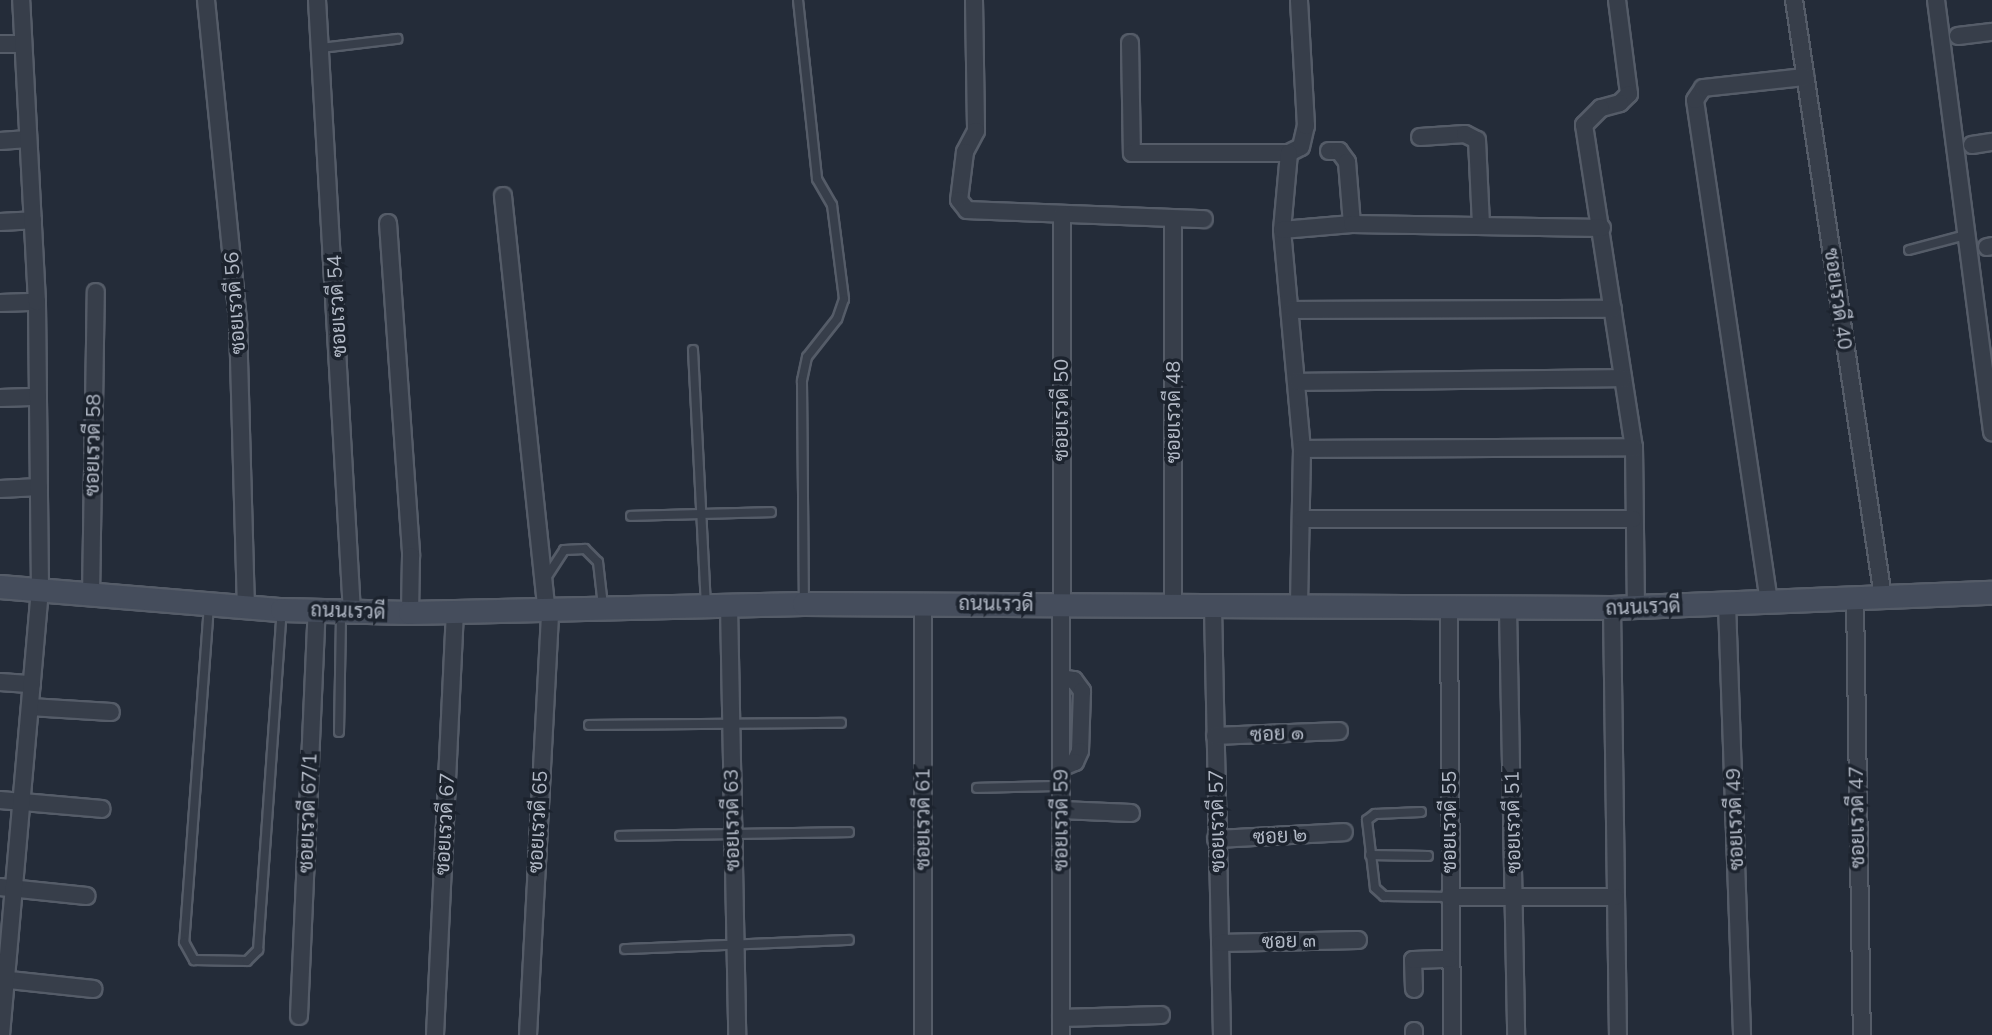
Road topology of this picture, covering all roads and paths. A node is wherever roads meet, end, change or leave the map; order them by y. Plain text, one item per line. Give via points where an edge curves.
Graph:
1 (21, 0) edge
2 (206, 0) edge
3 (317, 0) edge
4 (798, 0) edge
5 (974, 0) edge
6 (1299, 0) edge
7 (1617, 0) edge
8 (1794, 0) edge
9 (1936, 0) edge
10 (1992, 32) edge
11 (1958, 36) dead end
12 (397, 39) dead end
13 (1130, 43) dead end
14 (0, 44) edge
15 (23, 44) junction
16 (321, 48) junction
17 (1805, 77) junction
18 (1420, 137) dead end
19 (28, 139) junction
20 (0, 141) edge
21 (1992, 142) edge
22 (1972, 145) dead end
23 (1329, 151) dead end
24 (1289, 153) junction
25 (503, 196) dead end
26 (1062, 214) junction
27 (1204, 219) dead end
28 (33, 220) junction
29 (1173, 220) junction
30 (0, 222) edge
31 (388, 223) dead end
32 (1352, 224) junction
33 (1481, 226) junction
34 (1602, 228) junction
35 (1282, 230) junction
36 (1970, 234) junction
37 (1909, 250) dead end
38 (96, 292) dead end
39 (37, 302) junction
40 (0, 303) edge
41 (1613, 309) junction
42 (1293, 310) junction
43 (693, 350) dead end
44 (1623, 378) junction
45 (1298, 382) junction
46 (38, 397) junction
47 (0, 398) edge
48 (1992, 432) edge
49 (1634, 447) junction
50 (1302, 449) junction
51 (39, 487) junction
52 (0, 489) edge
53 (702, 512) junction
54 (771, 512) dead end
55 (631, 516) dead end
56 (1301, 519) junction
57 (1633, 519) junction
58 (545, 579) junction
59 (0, 587) edge
60 (40, 590) junction
61 (1992, 593) edge
62 (91, 597) junction
63 (1883, 597) junction
64 (1855, 599) junction
65 (1769, 602) junction
66 (209, 603) junction
67 (804, 604) junction
68 (923, 604) junction
69 (1727, 604) junction
70 (706, 605) junction
71 (729, 605) junction
72 (1061, 605) junction
73 (1173, 605) junction
74 (246, 607) junction
75 (1213, 607) junction
76 (1299, 607) junction
77 (548, 608) junction
78 (603, 608) junction
79 (1612, 608) junction
80 (1636, 608) junction
81 (1449, 609) junction
82 (1508, 609) junction
83 (282, 610) junction
84 (317, 610) junction
85 (346, 612) junction
86 (455, 612) junction
87 (410, 613) junction
88 (0, 682) edge
89 (32, 684) junction
90 (30, 707) junction
91 (111, 712) dead end
92 (841, 723) dead end
93 (589, 725) dead end
94 (731, 726) junction
95 (1339, 731) dead end
96 (339, 732) dead end
97 (1215, 736) junction
98 (1061, 786) junction
99 (977, 788) dead end
100 (0, 800) edge
101 (22, 802) junction
102 (102, 809) dead end
103 (1061, 810) junction
104 (1421, 812) dead end
105 (1131, 813) dead end
106 (849, 832) dead end
107 (1344, 832) dead end
108 (732, 833) junction
109 (620, 836) dead end
110 (1216, 839) junction
111 (1370, 855) junction
112 (1428, 856) dead end
113 (7, 888) edge
114 (87, 896) dead end
115 (1449, 897) junction
116 (1615, 897) junction
117 (1514, 898) junction
118 (849, 940) dead end
119 (1358, 940) dead end
120 (1220, 943) junction
121 (735, 944) junction
122 (625, 949) dead end
123 (1450, 959) junction
124 (3, 979) edge
125 (93, 989) dead end
126 (1414, 989) dead end
127 (1161, 1015) dead end
128 (299, 1016) dead end
129 (1061, 1018) junction
130 (1, 1035) edge
131 (435, 1035) edge
132 (528, 1035) edge
133 (737, 1035) edge
134 (923, 1035) edge
135 (1061, 1035) edge
136 (1222, 1035) edge
137 (1452, 1035) edge
138 (1516, 1035) edge
139 (1618, 1035) edge
140 (1742, 1035) edge
141 (1862, 1035) edge

1 - 15 street
2 - 74 street, ซอยเรวดี 56 via 238,323
3 - 16 street, ซอยเรวดี 54
4 - 67 lane via 817,179 832,205 844,299 837,319 807,357 802,381
5 - 26 street via 976,131 965,152 959,200 978,214
6 - 24 street via 1306,126 1301,147
7 - 34 street via 1629,94 1620,103 1601,108 1584,125
8 - 17 street, ซอยเรวดี 40
9 - 36 street
10 - 11 street
12 - 16 lane
13 - 24 street via 1132,153
14 - 15 street
15 - 19 street
16 - 85 street, ซอยเรวดี 54
17 - 63 street, ซอยเรวดี 40
17 - 65 street via 1703,88 1695,100
18 - 33 street via 1465,134 1477,140
19 - 20 street
19 - 28 street
21 - 22 street
23 - 32 street via 1339,151 1347,162
24 - 35 street
25 - 58 street, ซอยเรวดี 65 via 520,392
26 - 29 street
26 - 72 street, ซอยเรวดี 50
27 - 29 street
28 - 30 street
28 - 39 street
29 - 73 street, ซอยเรวดี 48
31 - 87 street via 411,556
32 - 33 street
32 - 35 street
33 - 34 street
34 - 41 street
35 - 42 street
36 - 37 lane
36 - 48 street
38 - 62 street, ซอยเรวดี 58
39 - 40 street
39 - 46 street
41 - 42 street
41 - 44 street
42 - 45 street
43 - 53 lane
44 - 45 street
44 - 49 street
45 - 50 street
46 - 47 street
46 - 51 street
49 - 50 street
49 - 57 street
50 - 56 street
51 - 52 street
51 - 60 street
53 - 54 lane
53 - 55 lane
53 - 70 lane
56 - 57 street
56 - 76 street
57 - 80 street
58 - 77 street, ซอยเรวดี 65
58 - 78 lane via 564,550 585,549 598,562
59 - 60 street, ถนนเรวดี
60 - 62 street, ถนนเรวดี
60 - 89 street
61 - 63 street, ถนนเรวดี
62 - 66 street, ถนนเรวดี
63 - 64 street, ถนนเรวดี
64 - 65 street, ถนนเรวดี
64 - 141 street, ซอยเรวดี 47
65 - 69 street, ถนนเรวดี
66 - 74 street, ถนนเรวดี
66 - 83 lane via 184,942 194,960 247,961 258,950
67 - 68 street, ถนนเรวดี
67 - 71 street, ถนนเรวดี
68 - 72 street, ถนนเรวดี
68 - 134 street, ซอยเรวดี 61
69 - 80 street, ถนนเรวดี
69 - 140 street, ซอยเรวดี 49
70 - 71 street, ถนนเรวดี
70 - 78 street, ถนนเรวดี
71 - 94 street, ซอยเรวดี 63
72 - 73 street, ถนนเรวดี
72 - 98 street, ซอยเรวดี 59
73 - 75 street, ถนนเรวดี
74 - 83 street, ถนนเรวดี
75 - 76 street, ถนนเรวดี
75 - 97 street, ซอยเรวดี 57
76 - 81 street, ถนนเรวดี
77 - 78 street, ถนนเรวดี
77 - 86 street, ถนนเรวดี
77 - 132 street, ซอยเรวดี 65
79 - 80 street, ถนนเรวดี
79 - 82 street, ถนนเรวดี
79 - 116 street
81 - 82 street, ถนนเรวดี
81 - 115 street, ซอยเรวดี 55
82 - 117 street, ซอยเรวดี 51
83 - 84 street, ถนนเรวดี
84 - 85 street, ถนนเรวดี
84 - 128 street, ซอยเรวดี 67/1
85 - 87 street, ถนนเรวดี
85 - 96 lane
86 - 87 street, ถนนเรวดี
86 - 131 street, ซอยเรวดี 67
88 - 89 street
89 - 90 street
90 - 91 street
90 - 101 street
92 - 94 lane
93 - 94 lane
94 - 108 street, ซอยเรวดี 63
95 - 97 street, ซอย ๑
97 - 110 street, ซอยเรวดี 57
98 - 99 lane
98 - 103 street, ซอยเรวดี 59
100 - 101 street
101 - 102 street
101 - 113 street
103 - 105 street
103 - 129 street, ซอยเรวดี 59
104 - 111 lane via 1369,816
106 - 108 lane
107 - 110 street, ซอย ๒
108 - 109 lane
108 - 121 street, ซอยเรวดี 63
110 - 120 street, ซอยเรวดี 57
111 - 112 lane
111 - 115 lane via 1379,895
113 - 114 street
113 - 124 street
115 - 117 street
115 - 123 street, ซอยเรวดี 55
116 - 117 street
116 - 139 street
117 - 138 street, ซอยเรวดี 51
118 - 121 lane
119 - 120 street, ซอย ๓
120 - 136 street, ซอยเรวดี 57
121 - 122 lane
121 - 133 street, ซอยเรวดี 63
123 - 126 street via 1413,960
123 - 137 street, ซอยเรวดี 55
124 - 125 street
124 - 130 street
127 - 129 street
129 - 135 street, ซอยเรวดี 59

